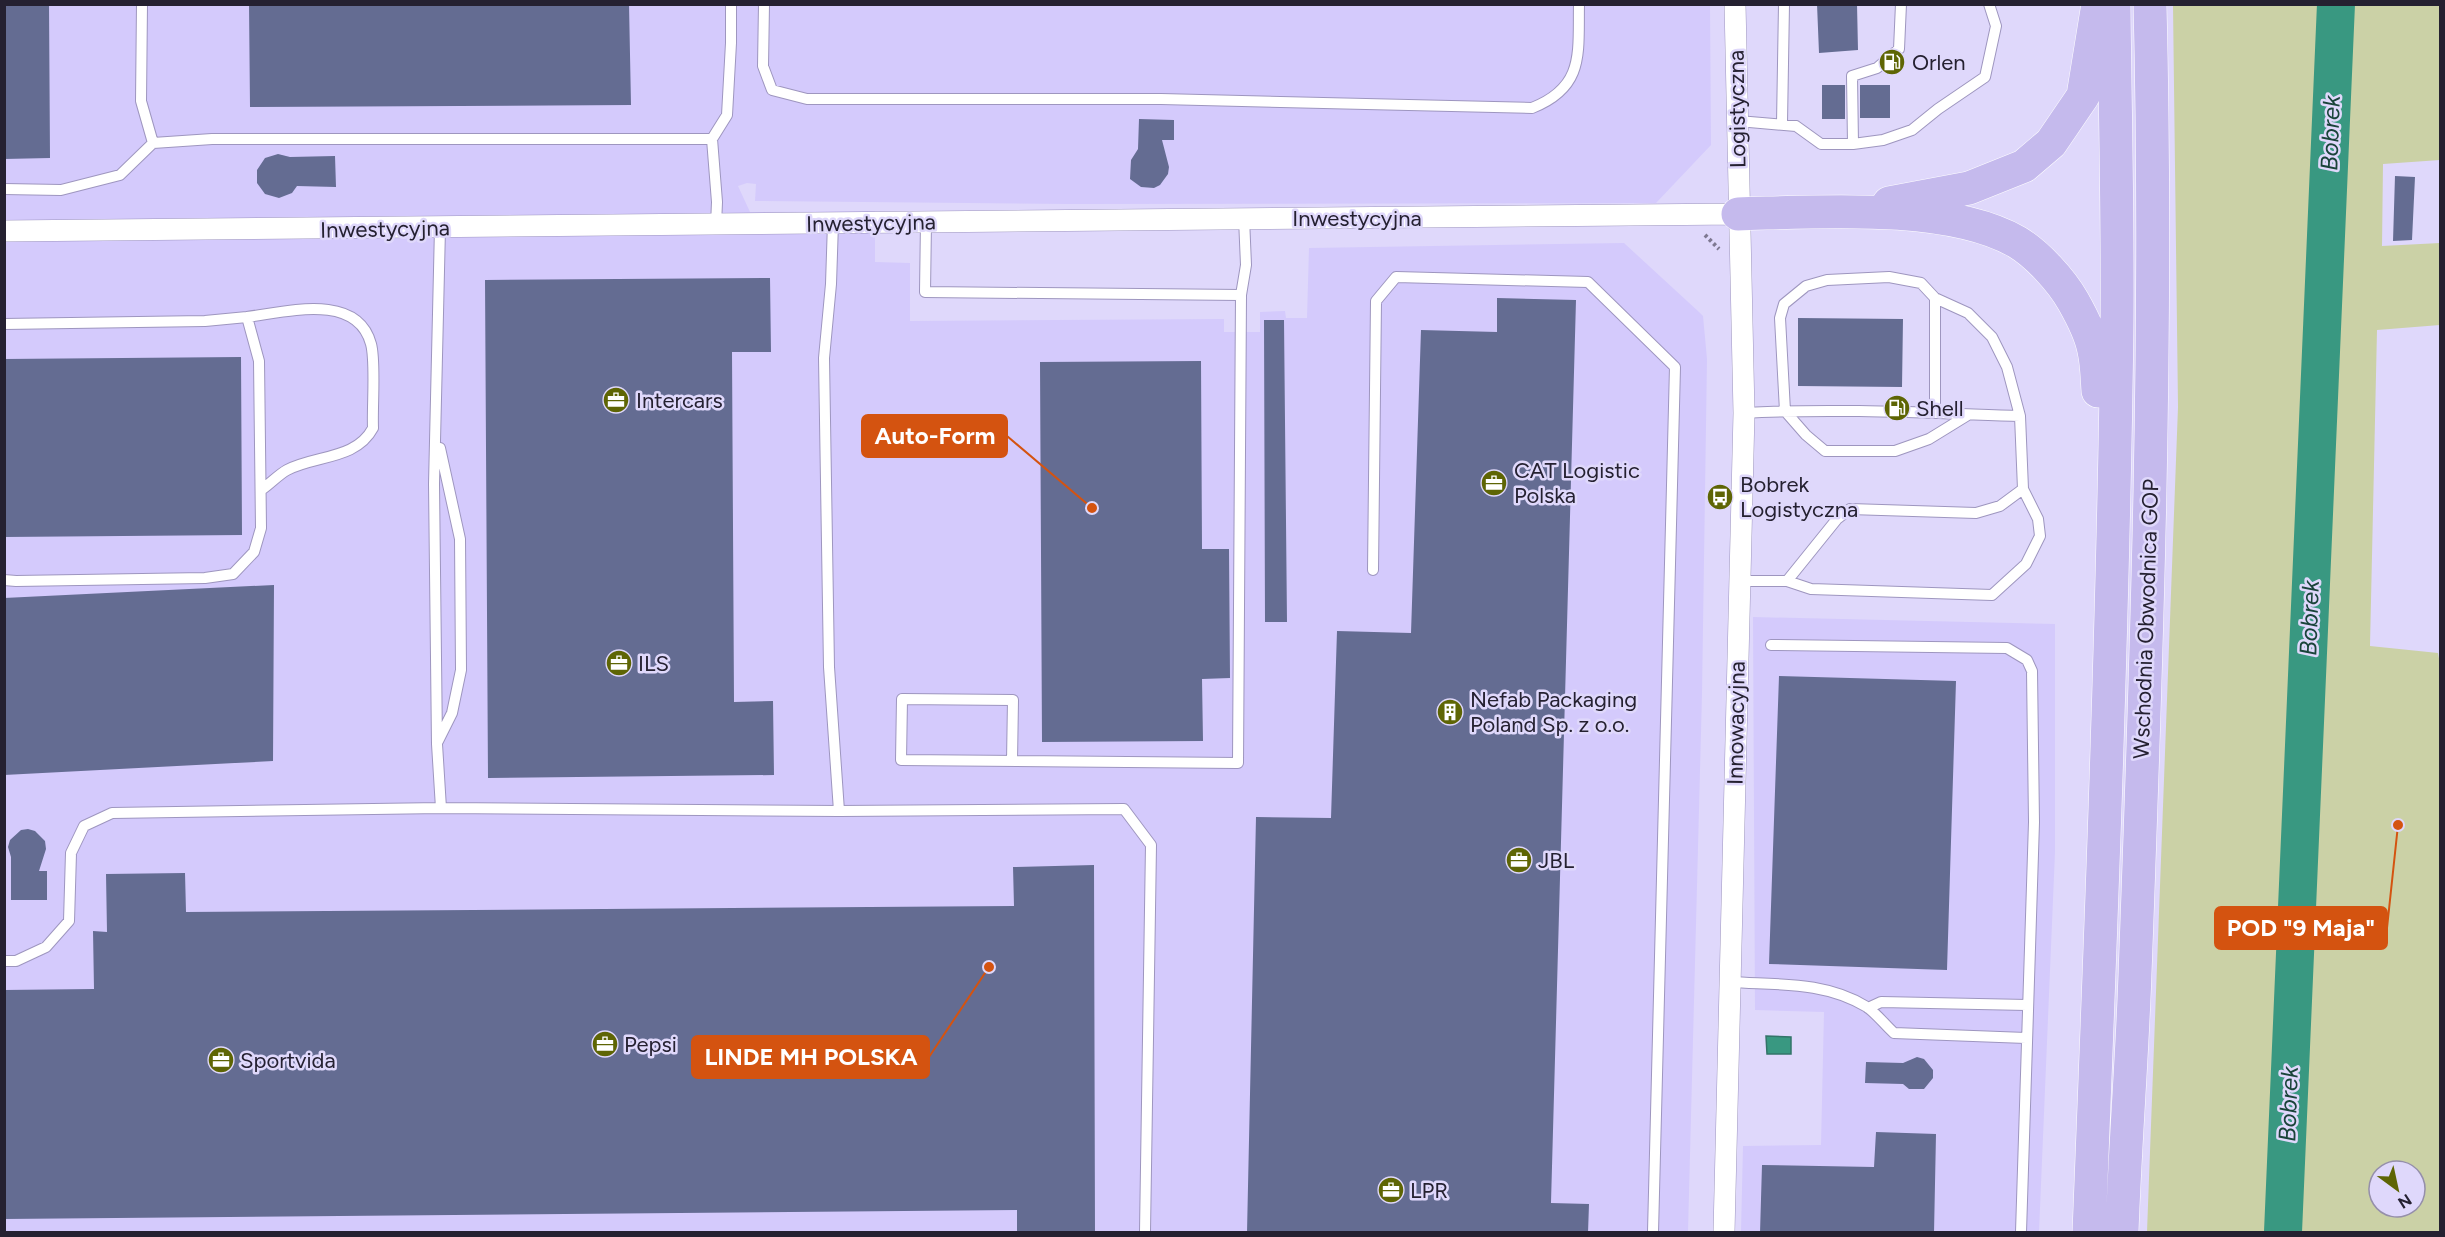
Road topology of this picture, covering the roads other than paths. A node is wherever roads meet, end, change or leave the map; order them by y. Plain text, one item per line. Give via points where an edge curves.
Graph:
1 (142, 4) edge
2 (731, 4) edge
3 (764, 4) edge
4 (1579, 4) edge
5 (1735, 4) edge
6 (1784, 4) edge
7 (1901, 4) edge
8 (1989, 4) edge
9 (2098, 4) edge
10 (2114, 4) edge
11 (2150, 4) edge
12 (1738, 121) junction
13 (1782, 123) junction
14 (712, 139) junction
15 (153, 143) junction
16 (1853, 144) junction
17 (4, 189) edge
18 (1852, 211) junction
19 (1738, 214) junction
20 (1244, 218) junction
21 (926, 222) junction
22 (834, 223) junction
23 (716, 225) junction
24 (441, 228) junction
25 (4, 231) edge
26 (1241, 294) junction
27 (1935, 298) junction
28 (247, 317) junction
29 (4, 324) edge
30 (1785, 411) junction
31 (1744, 413) junction
32 (1935, 413) junction
33 (1968, 415) junction
34 (2020, 416) junction
35 (437, 433) junction
36 (2023, 489) junction
37 (261, 490) junction
38 (2113, 543) junction
39 (1373, 570) dead end
40 (4, 580) edge
41 (1740, 581) junction
42 (1787, 581) junction
43 (1771, 645) dead end
44 (437, 744) junction
45 (1012, 761) junction
46 (441, 808) junction
47 (839, 811) junction
48 (4, 961) edge
49 (1731, 982) junction
50 (2027, 1005) junction
51 (1868, 1008) junction
52 (2026, 1038) junction
53 (1145, 1233) edge
54 (1653, 1233) edge
55 (1724, 1233) edge
56 (2021, 1233) edge
57 (2089, 1233) edge
58 (2122, 1233) edge

1 - 15 lane via 141,101
2 - 14 lane via 727,115
3 - 4 lane via 763,66 772,90 807,99 1161,99 1532,108 1551,101 1572,80 1578,57
5 - 12 street, Logistyczna
6 - 13 lane
7 - 16 lane via 1899,49 1877,68 1852,76
8 - 16 lane via 1996,26 1985,77 1912,130 1883,140
9 - 18 highway via 2083,96 2051,143 2024,166 1968,188
10 - 38 highway, Wschodnia Obwodnica GOP via 2117,321
11 - 58 highway, Wschodnia Obwodnica GOP via 2154,150 2151,489 2135,979
12 - 13 lane
12 - 19 street, Logistyczna
13 - 16 lane via 1796,126 1821,144
14 - 15 lane via 212,139
14 - 23 lane
15 - 17 lane via 120,175 61,190
18 - 19 highway
18 - 38 highway via 1956,220 1987,229 2017,242 2065,287 2094,350
19 - 20 street, Inwestycyjna
19 - 31 street, Innowacyjna
20 - 21 street, Inwestycyjna
20 - 26 lane via 1246,265
21 - 22 street, Inwestycyjna
21 - 26 lane via 925,292
22 - 23 street, Inwestycyjna
22 - 47 lane via 824,358 829,667
23 - 24 street, Inwestycyjna
24 - 25 street, Inwestycyjna
24 - 35 lane
26 - 45 lane via 1238,763
27 - 30 lane via 1922,284 1889,277 1827,280 1806,286 1785,304 1780,318
27 - 32 lane
27 - 34 lane via 1968,313 1992,337 2007,367
28 - 29 lane
28 - 37 lane via 259,362
28 - 37 lane via 317,309 346,313 360,324 371,345 373,428 367,438 347,451 287,470
30 - 31 lane
30 - 32 lane
30 - 33 lane via 1825,451 1895,451 1929,439
31 - 41 street, Innowacyjna
32 - 33 lane
33 - 34 lane
34 - 36 lane
35 - 44 lane via 434,484
35 - 44 lane via 460,539 461,670 452,713
36 - 42 lane via 2000,506 1976,513 1850,509 1837,519
36 - 42 lane via 2038,519 2040,536 2026,564 1992,595 1811,589
37 - 40 lane via 261,528 254,552 232,574
38 - 57 highway, Wschodnia Obwodnica GOP
39 - 54 lane via 1376,301 1396,277 1588,282 1675,367
41 - 42 lane
41 - 49 street, Innowacyjna
43 - 50 lane via 2007,648 2027,660 2032,671 2034,713 2034,822
44 - 46 lane
45 - 45 lane via 901,760 902,699 1013,700
46 - 47 lane
46 - 48 lane via 112,813 84,826 71,853 69,921 46,947 15,961
47 - 53 lane via 1124,810 1151,845
49 - 51 lane via 1816,987
49 - 55 street, Innowacyjna
50 - 51 lane via 1881,1002
50 - 52 lane
51 - 52 lane via 1894,1033
52 - 56 lane

